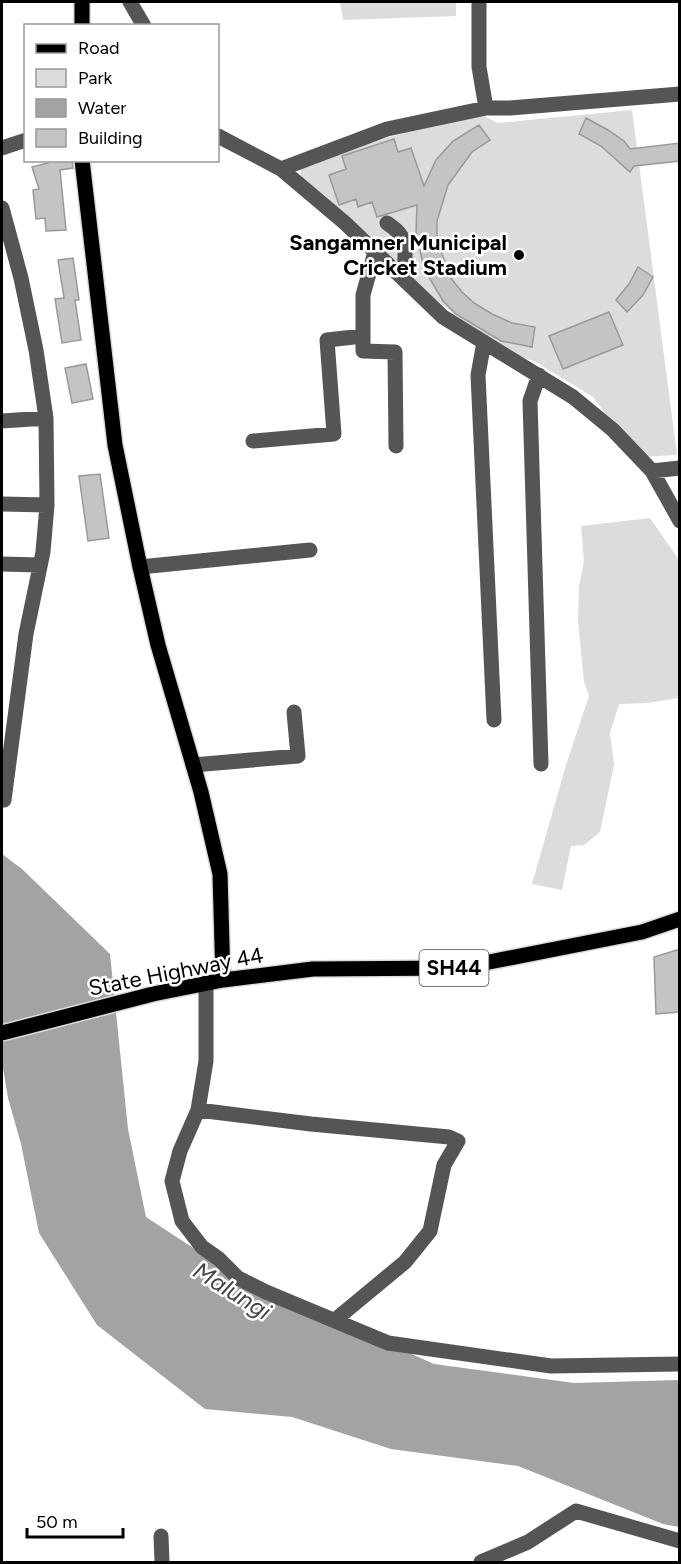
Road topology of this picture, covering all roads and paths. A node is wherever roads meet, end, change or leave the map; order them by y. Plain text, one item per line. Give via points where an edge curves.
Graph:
1 (82, 2) edge
2 (130, 2) edge
3 (479, 2) edge
4 (82, 24) edge
5 (143, 24) edge
6 (680, 94) edge
7 (486, 108) junction
8 (219, 137) edge
9 (24, 141) edge
10 (2, 148) edge
11 (82, 162) edge
12 (281, 169) junction
13 (2, 208) edge
14 (387, 224) dead end
15 (375, 252) junction
16 (403, 278) junction
17 (363, 336) junction
18 (484, 342) junction
19 (539, 375) junction
20 (46, 418) junction
21 (2, 421) edge
22 (253, 441) dead end
23 (396, 446) dead end
24 (680, 468) edge
25 (652, 471) junction
26 (2, 504) edge
27 (47, 505) junction
28 (680, 520) edge
29 (310, 550) dead end
30 (2, 564) edge
31 (40, 565) junction
32 (140, 567) junction
33 (8, 706) edge
34 (294, 712) dead end
35 (494, 720) dead end
36 (541, 764) dead end
37 (193, 765) junction
38 (4, 800) dead end
39 (680, 919) edge
40 (223, 980) junction
41 (206, 983) junction
42 (2, 1033) edge
43 (198, 1110) junction
44 (335, 1320) junction
45 (680, 1364) edge
46 (161, 1536) dead end
47 (680, 1541) edge
48 (162, 1563) edge
49 (481, 1563) edge

1 - 4 main road
2 - 5 street
3 - 7 street via 479,67
6 - 7 street
7 - 12 street via 387,129
8 - 12 street
9 - 10 street
11 - 32 main road via 115,445
12 - 15 street
13 - 20 street via 21,278
14 - 16 street via 403,240
15 - 16 street
15 - 17 street via 363,295
16 - 18 street via 443,317
17 - 22 street via 327,340 334,434
17 - 23 street via 363,351 395,352
18 - 19 street
18 - 35 street via 478,375
19 - 25 street via 613,430
19 - 36 street via 530,401
20 - 21 street
20 - 27 street
24 - 25 street
25 - 28 street
26 - 27 street
27 - 31 street
29 - 32 street
30 - 31 street
31 - 33 street
32 - 37 main road
33 - 38 street
34 - 37 street via 298,756
37 - 40 main road via 220,874
39 - 40 main road, State Highway 44 / SH44 via 642,932 459,968 313,969
40 - 41 main road, State Highway 44 / SH44
41 - 42 main road, State Highway 44 / SH44
41 - 43 street via 206,1061
43 - 44 street via 172,1181 182,1221 202,1247 238,1278
43 - 44 street via 449,1137 458,1142 444,1166 429,1232 405,1262
44 - 45 street via 388,1343 551,1366
46 - 48 street
47 - 49 street via 576,1511 528,1542

